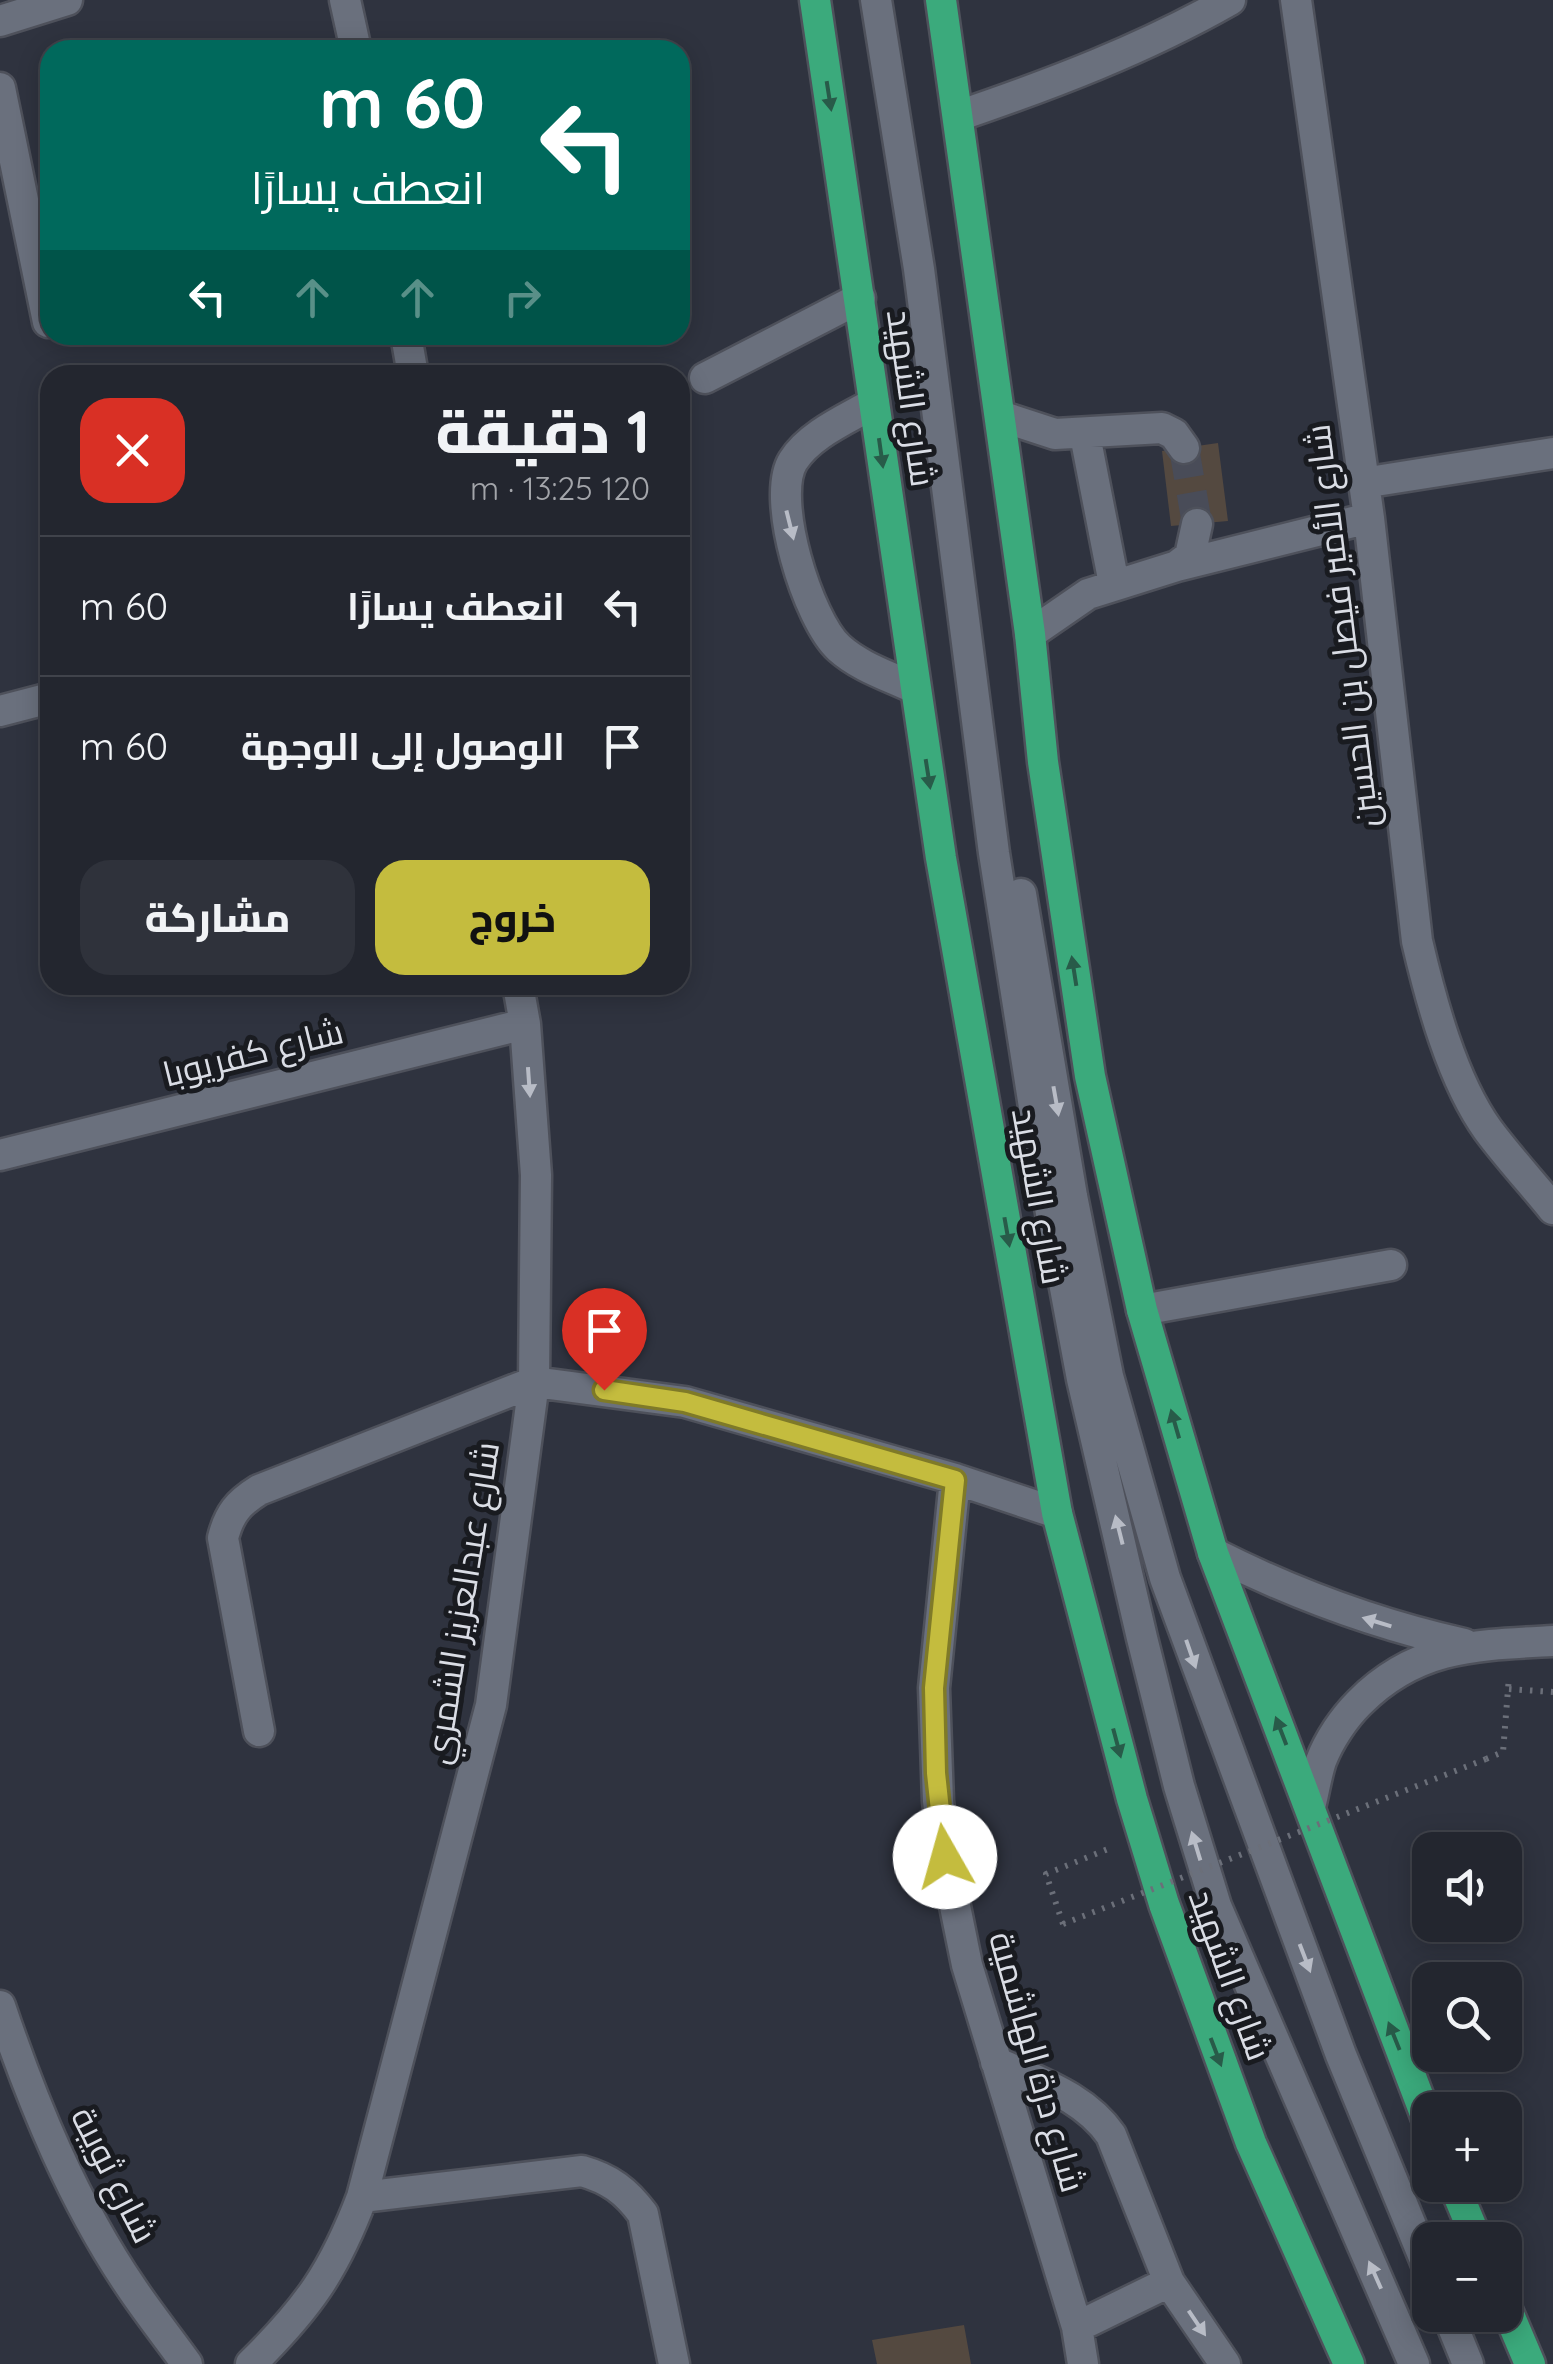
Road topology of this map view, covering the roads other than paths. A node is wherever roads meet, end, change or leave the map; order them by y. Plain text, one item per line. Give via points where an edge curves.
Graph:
1 (67, 0) edge
2 (330, 0) edge
3 (344, 0) edge
4 (815, 0) edge
5 (876, 0) edge
6 (897, 0) edge
7 (941, 0) edge
8 (1230, 0) edge
9 (1296, 0) edge
10 (0, 20) edge
11 (352, 40) edge
12 (354, 40) edge
13 (0, 88) edge
14 (958, 116) junction
15 (40, 283) edge
16 (860, 298) junction
17 (705, 378) dead end
18 (874, 402) junction
19 (1000, 416) junction
20 (1085, 435) junction
21 (1184, 448) dead end
22 (1553, 453) edge
23 (1364, 482) junction
24 (1369, 518) junction
25 (1197, 524) tunnel mouth
26 (1177, 566) junction
27 (1114, 584) junction
28 (1030, 634) junction
29 (914, 688) junction
30 (40, 701) edge
31 (0, 711) edge
32 (520, 995) edge
33 (524, 1024) junction
34 (0, 1155) edge
35 (1553, 1208) edge
36 (1391, 1266) dead end
37 (1142, 1310) junction
38 (534, 1382) junction
39 (955, 1480) junction
40 (1057, 1513) junction
41 (1213, 1553) junction
42 (1553, 1641) edge
43 (1472, 1645) junction
44 (259, 1731) dead end
45 (1310, 1806) junction
46 (0, 2006) edge
47 (996, 2062) junction
48 (1416, 2092) edge
49 (362, 2197) junction
50 (1412, 2228) edge
51 (1169, 2282) junction
52 (1077, 2327) junction
53 (1455, 2332) edge
54 (1516, 2332) edge
55 (187, 2364) edge
56 (251, 2364) edge
57 (674, 2364) edge
58 (1083, 2364) edge
59 (1225, 2364) edge
60 (1348, 2364) edge
61 (1414, 2364) edge
62 (1468, 2364) edge
63 (1530, 2364) edge

1 - 10 street
2 - 11 street
3 - 12 street
4 -> 16 highway, شارع الشهيد
61 -> 5 street via 1216,1906 1160,1711 1082,1379 994,853 921,288
6 -> 50 street via 1016,861 1108,1376 1191,1654
7 - 14 highway, شارع الشهيد
8 - 14 street via 1129,52
9 - 23 street, شارع الأمير فيصل بن الحسين
13 - 15 street
14 - 19 highway, شارع الشهيد
16 - 17 street
16 - 18 highway, شارع الشهيد
18 -> 29 highway, شارع الشهيد
18 -> 29 street via 802,448 791,464 784,502 824,632 852,658
19 - 20 street via 1037,430
19 - 28 highway, شارع الشهيد
20 - 21 street via 1162,428
20 - 27 street
22 - 23 street
23 - 24 street, شارع الأمير فيصل بن الحسين
24 - 26 street
24 - 35 street, شارع الأمير فيصل بن الحسين via 1417,941 1431,1000 1486,1128
25 - 26 street via 1190,556
26 - 27 street
27 - 28 street
37 -> 28 highway, شارع الشهيد via 1090,1076
29 -> 40 highway, شارع الشهيد
30 - 31 street
32 - 33 street, شارع عبدالعزيز الشمري
33 - 34 street, شارع كفريوبا
33 -> 38 street, شارع عبدالعزيز الشمري via 536,1175
36 - 37 street
41 -> 37 highway, شارع الشهيد
38 - 39 street via 685,1402
38 - 44 street via 259,1490 229,1516 223,1538
38 - 49 street, شارع عبدالعزيز الشمري via 491,1705
39 - 40 street
39 - 47 street, شارع درة الهاشمية via 934,1688 938,1801 954,1912
40 -> 60 highway, شارع الشهيد via 1142,1836 1200,2008
43 -> 41 street via 1338,1610
45 -> 41 highway, شارع الشهيد
42 - 43 street
43 - 45 street via 1424,1657 1381,1681 1346,1716 1322,1759
48 -> 45 highway, شارع الشهيد
46 - 55 street, شارع ثويبة via 74,2190 131,2288
47 - 51 street via 1073,2098 1102,2122
47 - 52 street, شارع درة الهاشمية
49 - 56 street, شارع عبدالعزيز الشمري via 344,2245 311,2300
49 - 57 street via 582,2171 602,2176 643,2214
51 - 52 street
51 -> 59 street
52 - 58 street, شارع درة الهاشمية
53 - 62 street
54 - 63 highway

